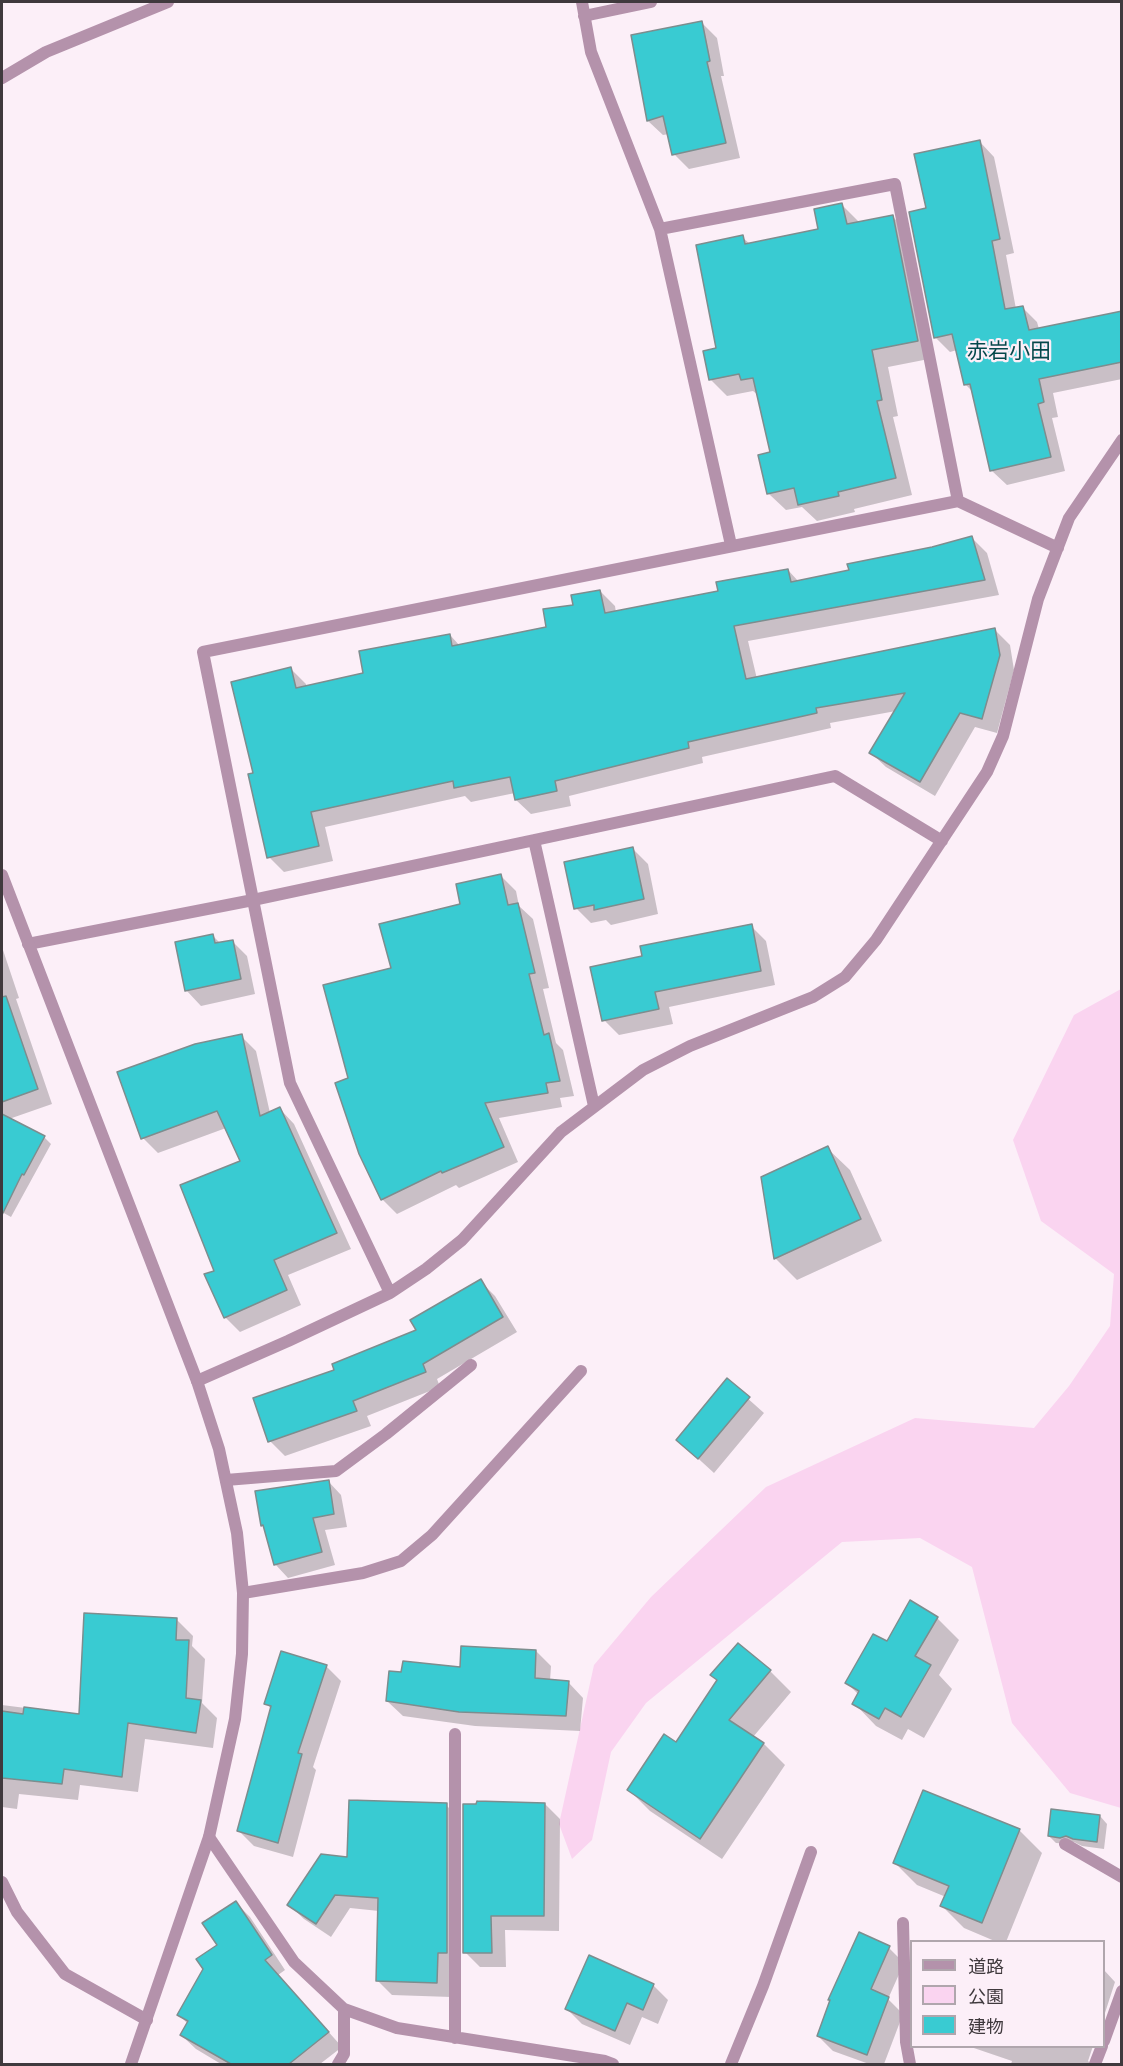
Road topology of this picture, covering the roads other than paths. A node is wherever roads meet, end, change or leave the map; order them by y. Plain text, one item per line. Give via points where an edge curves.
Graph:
1 (168, 2) edge
2 (582, 2) edge
3 (651, 2) edge
4 (585, 16) junction
5 (2, 78) edge
6 (660, 229) junction
7 (1122, 440) edge
8 (958, 501) junction
9 (731, 545) junction
10 (1058, 548) junction
11 (534, 840) junction
12 (942, 841) junction
13 (2, 875) edge
14 (253, 900) junction
15 (28, 944) junction
16 (594, 1106) junction
17 (390, 1293) junction
18 (471, 1365) dead end
19 (581, 1371) dead end
20 (197, 1381) junction
21 (226, 1480) junction
22 (243, 1593) junction
23 (455, 1734) dead end
24 (209, 1837) junction
25 (1065, 1844) dead end
26 (811, 1852) dead end
27 (1122, 1877) edge
28 (2, 1882) edge
29 (903, 1923) dead end
30 (1122, 1991) edge
31 (344, 2009) junction
32 (147, 2020) junction
33 (455, 2038) junction
34 (1105, 2038) edge
35 (1101, 2048) edge
36 (132, 2064) edge
37 (338, 2064) edge
38 (613, 2064) edge
39 (731, 2064) edge
40 (910, 2064) edge
41 (1095, 2064) edge

1 - 5 street via 46,52
2 - 4 street
3 - 4 street
4 - 6 street via 591,52
6 - 8 street via 895,184
6 - 9 street
7 - 10 street via 1069,518
8 - 9 street
8 - 10 street
9 - 14 street via 203,652
10 - 12 street via 1038,599 1003,736 987,772
11 - 12 street via 835,776
11 - 14 street
11 - 16 street
12 - 16 street via 876,940 845,977 813,997 680,1050 643,1070
13 - 15 street
14 - 15 street
14 - 17 street via 290,1083
15 - 20 street
16 - 17 street via 561,1132 462,1240
17 - 20 street
18 - 21 street via 336,1471
19 - 22 street via 432,1535 401,1561 363,1573
20 - 21 street
21 - 22 street
22 - 24 street via 235,1719
23 - 33 street
24 - 31 street via 294,1962
24 - 32 street
25 - 27 street
26 - 39 street
28 - 32 street via 17,1912 65,1974
29 - 40 street
30 - 34 street
31 - 33 street via 397,2028
31 - 37 street via 344,2054
32 - 36 street
33 - 38 street
35 - 41 street

